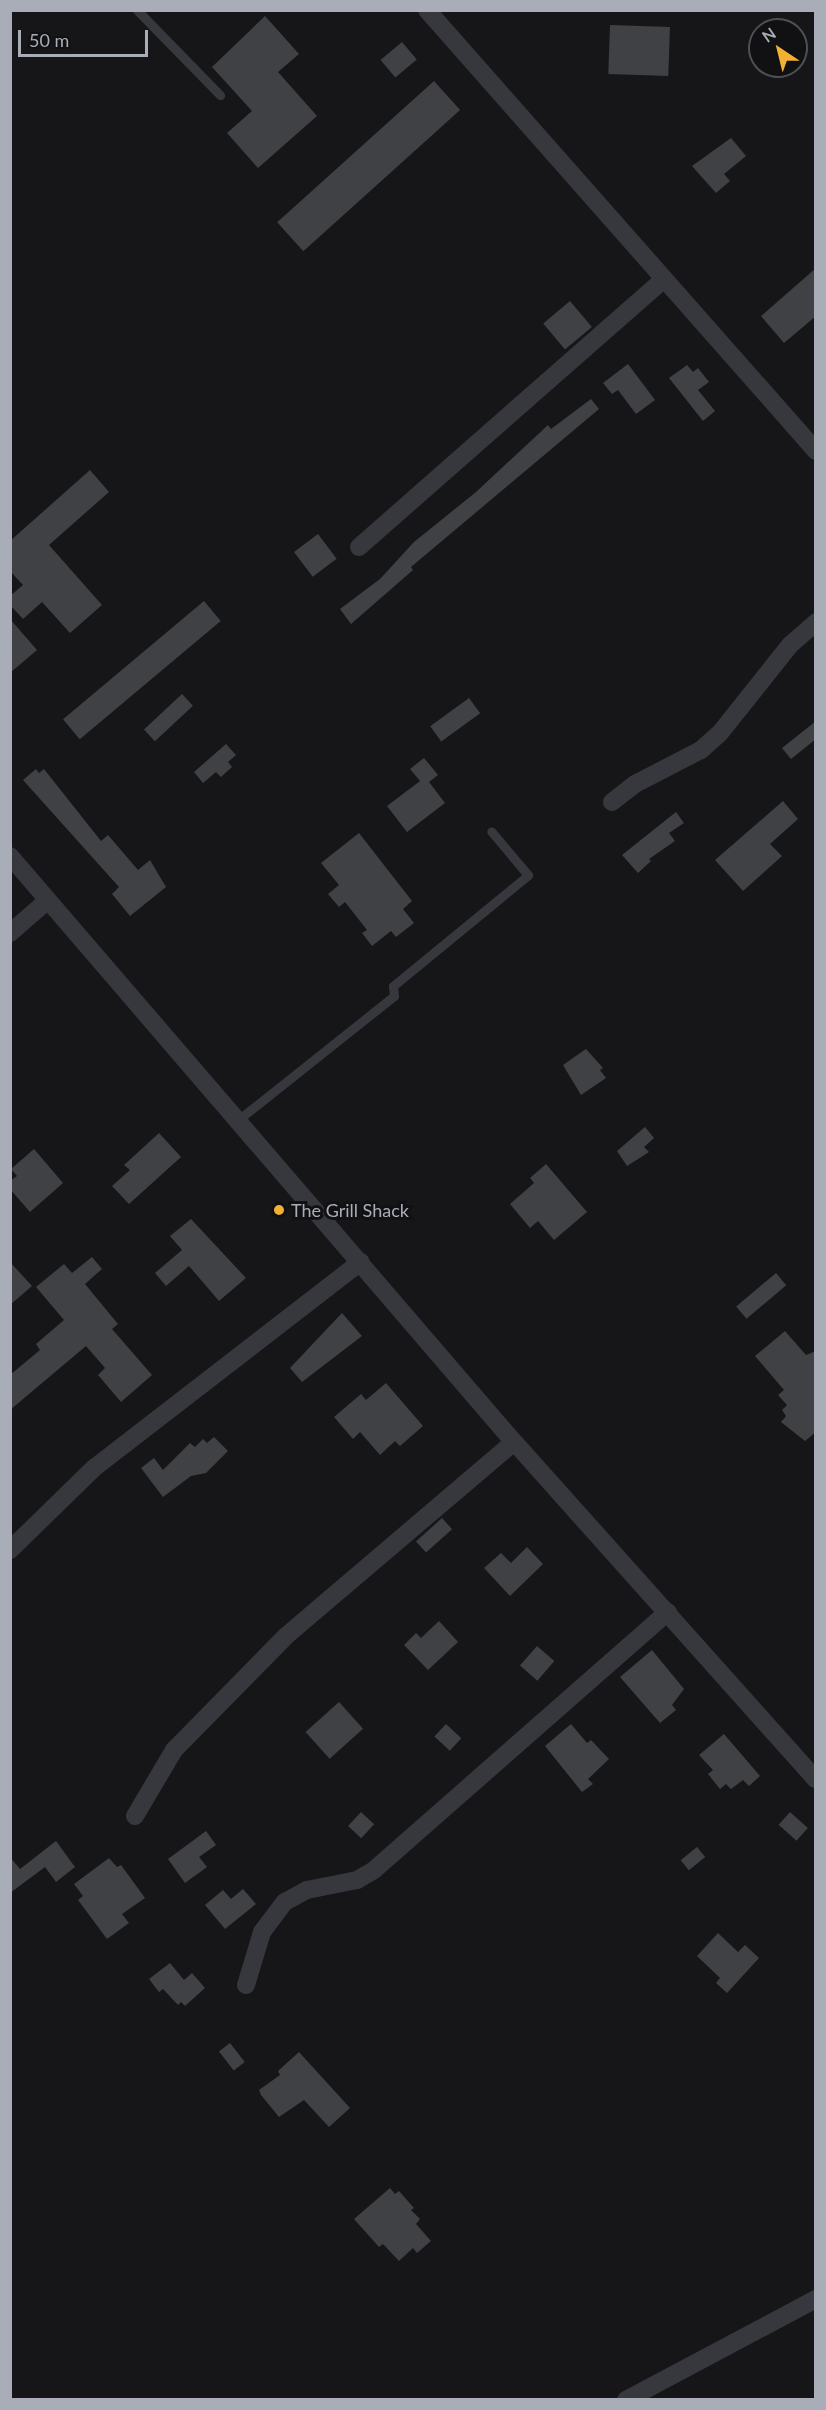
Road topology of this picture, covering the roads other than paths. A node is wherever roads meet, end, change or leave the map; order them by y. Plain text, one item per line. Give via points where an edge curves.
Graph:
1 (137, 10) edge
2 (427, 10) edge
3 (219, 94) dead end
4 (663, 280) junction
5 (816, 451) edge
6 (359, 547) dead end
7 (816, 622) edge
8 (612, 802) dead end
9 (491, 831) dead end
10 (10, 856) edge
11 (48, 900) junction
12 (10, 933) edge
13 (238, 1120) junction
14 (362, 1262) junction
15 (514, 1442) junction
16 (10, 1550) edge
17 (668, 1612) junction
18 (816, 1779) edge
19 (135, 1816) dead end
20 (246, 1985) dead end
21 (816, 2300) edge
22 (626, 2400) edge

1 - 3 lane
2 - 4 street
4 - 5 street
4 - 6 street
7 - 8 street via 790,645 720,733 701,750 635,784
9 - 13 lane via 528,875 393,986 394,996
10 - 11 street
11 - 12 street
11 - 13 street
13 - 14 street
14 - 15 street
14 - 16 street via 94,1468
15 - 17 street
15 - 19 street via 286,1636 174,1750
17 - 18 street
17 - 20 street via 374,1870 357,1880 307,1890 285,1902 262,1932
21 - 22 street

